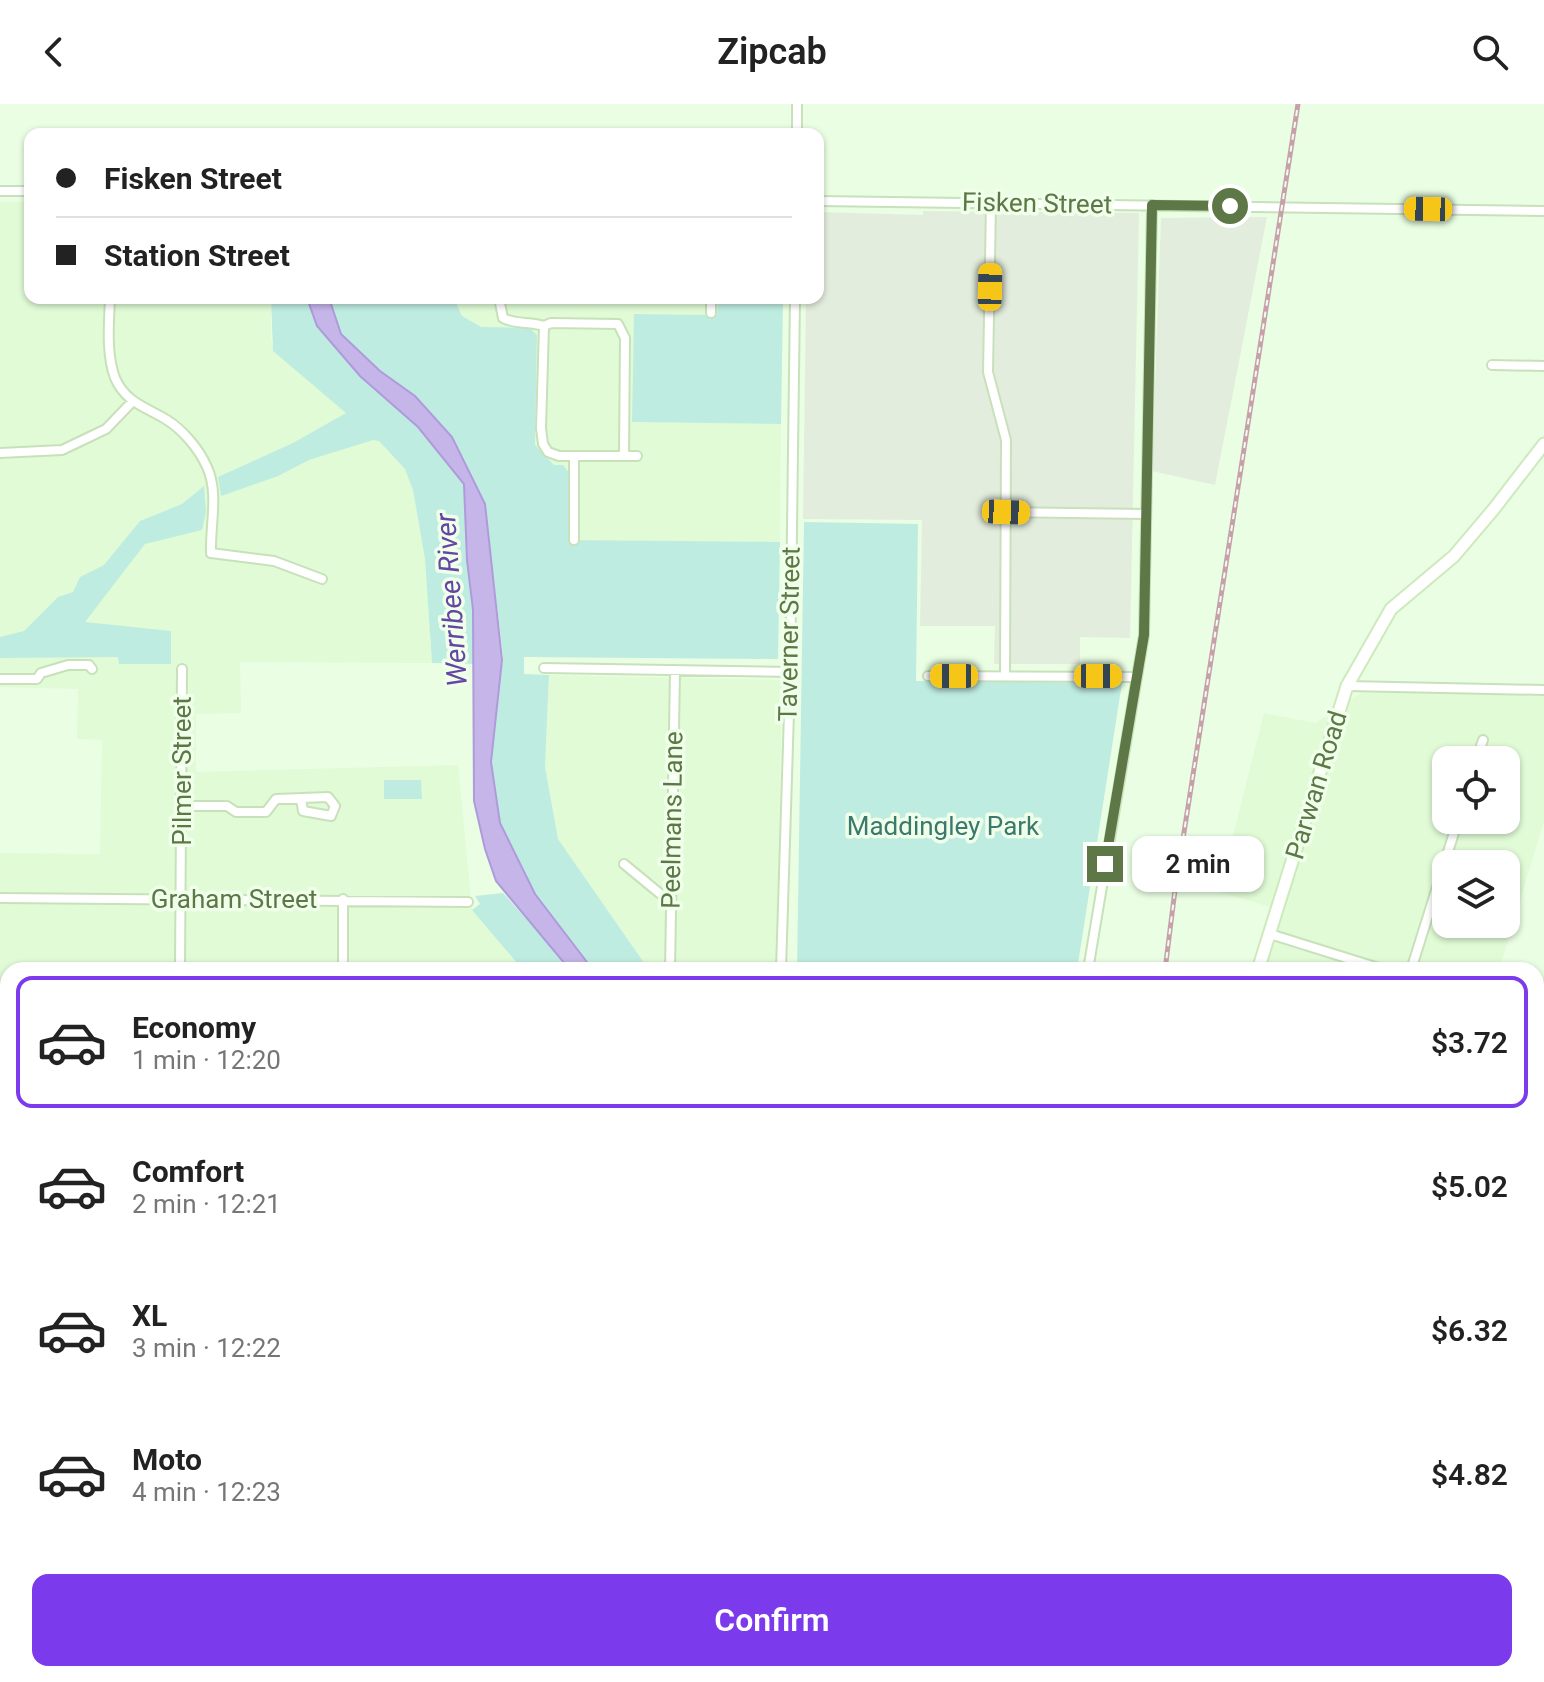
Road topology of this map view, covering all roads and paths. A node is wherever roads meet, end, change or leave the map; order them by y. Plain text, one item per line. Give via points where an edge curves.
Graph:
1 (797, 104) edge
2 (797, 128) edge
3 (0, 191) edge
4 (24, 191) edge
5 (824, 201) edge
6 (991, 203) junction
7 (1152, 205) junction
8 (1544, 211) edge
9 (110, 304) edge
10 (500, 304) edge
11 (711, 304) edge
12 (795, 304) edge
13 (711, 313) dead end
14 (544, 326) junction
15 (1492, 365) dead end
16 (1544, 366) edge
17 (132, 402) junction
18 (1544, 444) edge
19 (0, 453) edge
20 (574, 456) junction
21 (624, 456) junction
22 (637, 456) dead end
23 (1006, 512) junction
24 (1146, 514) junction
25 (574, 540) dead end
26 (322, 579) dead end
27 (544, 668) dead end
28 (92, 669) dead end
29 (182, 669) dead end
30 (675, 670) junction
31 (790, 672) junction
32 (928, 676) dead end
33 (1005, 676) junction
34 (1137, 677) junction
35 (0, 679) edge
36 (1347, 686) junction
37 (1544, 690) edge
38 (1483, 740) dead end
39 (1481, 746) edge
40 (301, 799) dead end
41 (182, 806) junction
42 (1454, 834) edge
43 (624, 864) dead end
44 (0, 898) edge
45 (181, 898) junction
46 (343, 899) junction
47 (671, 899) junction
48 (468, 902) dead end
49 (1270, 934) junction
50 (180, 962) edge
51 (343, 962) edge
52 (670, 962) edge
53 (781, 962) edge
54 (1089, 962) edge
55 (1261, 962) edge
56 (1359, 962) edge
57 (1414, 962) edge

1 - 2 street
3 - 4 street
5 - 6 street, Fisken Street
6 - 7 street, Fisken Street
6 - 23 street via 988,372 1006,440
7 - 8 street, Fisken Street
7 - 24 street
9 - 17 street via 115,378
10 - 14 street via 503,318
11 - 13 street
12 - 31 street, Taverner Street
14 - 20 street via 541,436 548,452
14 - 21 street via 623,328
15 - 16 street
17 - 19 street via 106,429 62,450
17 - 26 street via 180,431 207,467 213,507 211,553 274,561
18 - 36 main road, Parwan Road via 1454,556 1391,609
20 - 21 street
20 - 25 street
21 - 22 street
23 - 24 street
23 - 33 street
24 - 34 street via 1144,635
27 - 30 street
28 - 35 street via 68,665 37,679
29 - 41 street, Pilmer Street
30 - 31 street
30 - 47 street, Peelmans Lane
31 - 53 street, Taverner Street
32 - 33 street
33 - 34 street
34 - 54 street
36 - 37 street
36 - 49 main road, Parwan Road
38 - 39 street
40 - 41 street via 276,799 266,812
41 - 45 street, Pilmer Street
42 - 57 street
43 - 47 street
44 - 45 street, Graham Street
45 - 46 street, Graham Street
45 - 50 street, Pilmer Street
46 - 48 street, Graham Street
46 - 51 street
47 - 52 street, Peelmans Lane
49 - 55 main road, Parwan Road
49 - 56 street

